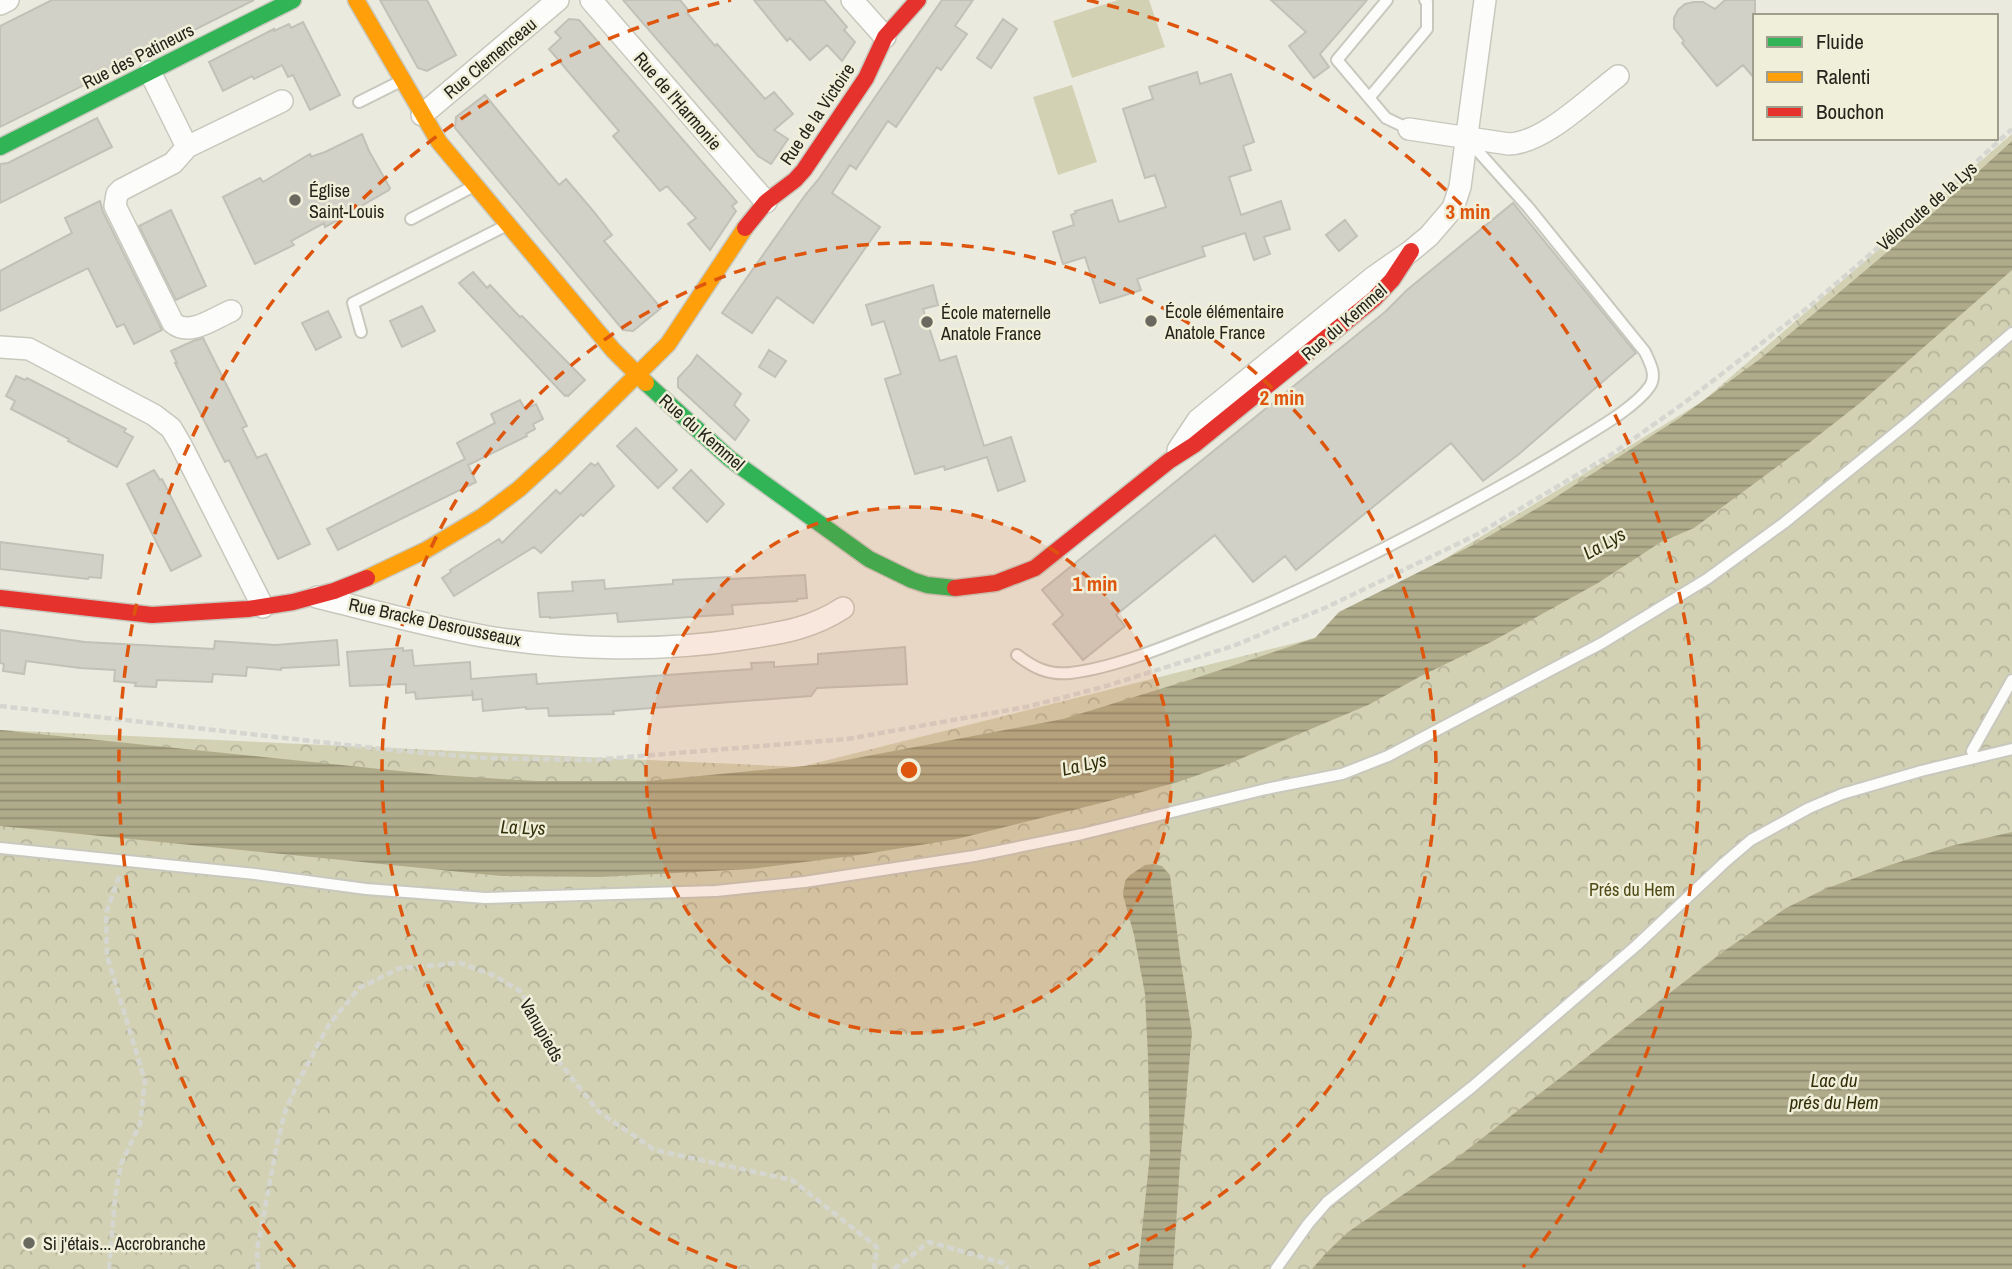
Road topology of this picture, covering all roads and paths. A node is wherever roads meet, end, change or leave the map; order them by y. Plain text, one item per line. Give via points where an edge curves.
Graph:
1 (8, 0) edge
2 (293, 0) edge
3 (356, 0) edge
4 (558, 0) edge
5 (591, 0) edge
6 (852, 0) edge
7 (918, 0) edge
8 (1387, 0) edge
9 (1425, 0) edge
10 (1485, 0) edge
11 (0, 4) edge
12 (885, 37) junction
13 (150, 72) junction
14 (1618, 76) dead end
15 (402, 80) junction
16 (1369, 99) junction
17 (282, 101) dead end
18 (359, 102) dead end
19 (422, 116) junction
20 (1409, 129) joint
21 (2012, 129) edge
22 (1467, 139) junction
23 (0, 147) edge
24 (187, 147) junction
25 (474, 185) junction
26 (766, 202) junction
27 (411, 219) dead end
28 (508, 224) junction
29 (231, 311) dead end
30 (360, 332) dead end
31 (2012, 333) edge
32 (0, 347) edge
33 (637, 376) junction
34 (1170, 461) joint
35 (315, 597) junction
36 (0, 598) edge
37 (263, 607) junction
38 (843, 608) dead end
39 (1017, 655) dead end
40 (2012, 680) edge
41 (0, 706) edge
42 (2012, 749) edge
43 (1974, 757) junction
44 (0, 848) edge
45 (126, 860) junction
46 (109, 1269) edge
47 (258, 1269) edge
48 (874, 1269) edge
49 (894, 1269) edge
50 (1008, 1269) edge
51 (1276, 1269) edge

1 - 11 street
2 - 13 street, Rue des Patineurs
3 - 15 street, Rue du Kemmel
4 - 19 street, Rue Clemenceau
5 - 26 street, Rue de l'Harmonie
6 - 12 street
7 - 12 street, Rue de la Victoire
8 - 16 lane via 1336,60
9 - 16 lane via 1427,29
10 - 22 street, Rue du Kemmel
12 - 26 street, Rue de la Victoire via 866,78 804,170
13 - 23 street, Rue des Patineurs
13 - 24 street
14 - 22 street via 1530,140 1509,144
15 - 18 lane
15 - 19 street, Rue du Kemmel
16 - 20 lane via 1386,118
17 - 24 street
19 - 25 street, Rue du Kemmel
20 - 22 street
21 - 41 path, Véloroute de la Lys via 1766,341 1612,454 1476,535 1327,607 1233,646 1103,687 1026,707 847,739 592,760 418,752
22 - 34 street, Rue du Kemmel via 1453,208 1437,228 1198,420
22 - 39 lane via 1645,352 1654,375 1650,386 1611,419 1531,471 1257,610 1105,666 1068,673 1037,670
24 - 29 street via 173,163 121,190 115,206 173,323 181,329 194,328
25 - 27 lane
25 - 28 street, Rue du Kemmel
26 - 33 street, Rue de la Victoire via 668,344
28 - 30 lane via 354,303
28 - 33 street, Rue du Kemmel
31 - 45 lane via 1794,516 1707,579 1602,643 1388,756 1342,774 974,856 804,883 716,891 485,898 366,889
32 - 37 street via 29,349 171,428
33 - 34 street, Rue du Kemmel via 757,478 873,561 928,585 966,589 1019,577
33 - 35 street, Rue Bracke Desrousseaux via 519,489 483,516 377,574
35 - 37 street, Rue Bracke Desrousseaux
35 - 38 street, Rue Bracke Desrousseaux via 491,637 615,647 754,637 813,625
36 - 37 street, Rue Bracke Desrousseaux via 152,615
40 - 43 lane via 1972,751
42 - 43 lane
43 - 51 lane via 1842,794 1751,841 1482,1079 1327,1202
44 - 45 lane
45 - 46 path via 106,913 107,957 145,1081 140,1124 121,1164
47 - 48 path, Vanupieds via 257,1250 285,1112 328,1026 359,988 400,968 461,963 520,991 551,1052 599,1112 655,1150 792,1180 877,1247
49 - 50 path via 929,1242

